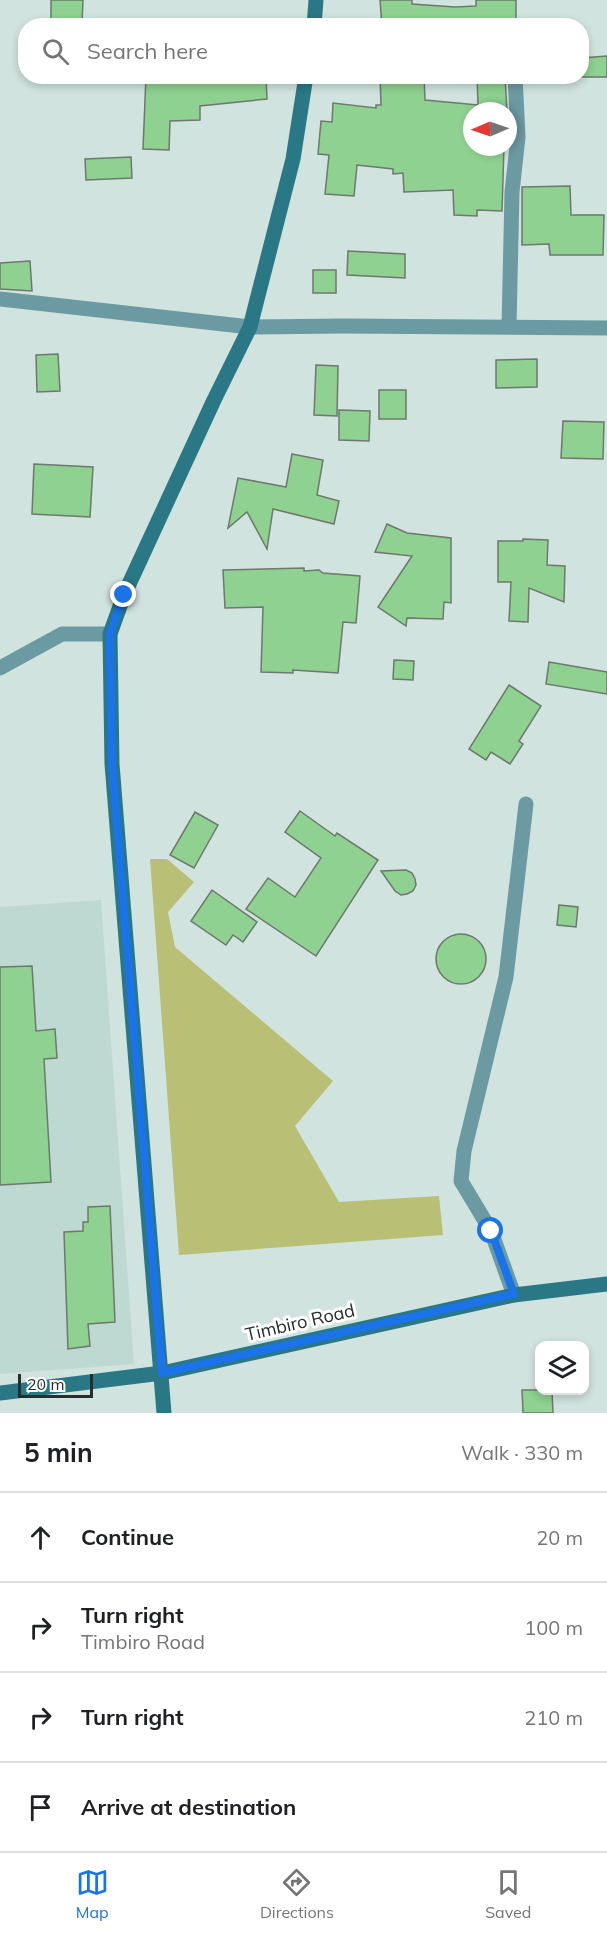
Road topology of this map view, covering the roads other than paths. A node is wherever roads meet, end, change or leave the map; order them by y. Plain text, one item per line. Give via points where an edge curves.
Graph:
1 (316, 0) edge
2 (315, 18) edge
3 (305, 84) edge
4 (515, 84) edge
5 (0, 299) edge
6 (509, 326) junction
7 (250, 327) junction
8 (607, 328) edge
9 (110, 634) junction
10 (0, 668) edge
11 (526, 804) dead end
12 (607, 1284) edge
13 (514, 1294) junction
14 (162, 1373) junction
15 (0, 1393) edge
16 (164, 1413) edge

1 - 2 street
3 - 7 street via 293,159
4 - 6 street via 518,137 512,192
5 - 7 street
6 - 7 street
6 - 8 street
7 - 9 street via 124,595
9 - 10 street via 62,634
9 - 14 street via 112,764
11 - 13 street via 506,977 464,1150 461,1181 491,1231
12 - 13 street, Timbiro Road
13 - 14 street, Timbiro Road
14 - 15 street, Timbiro Road
14 - 16 street

